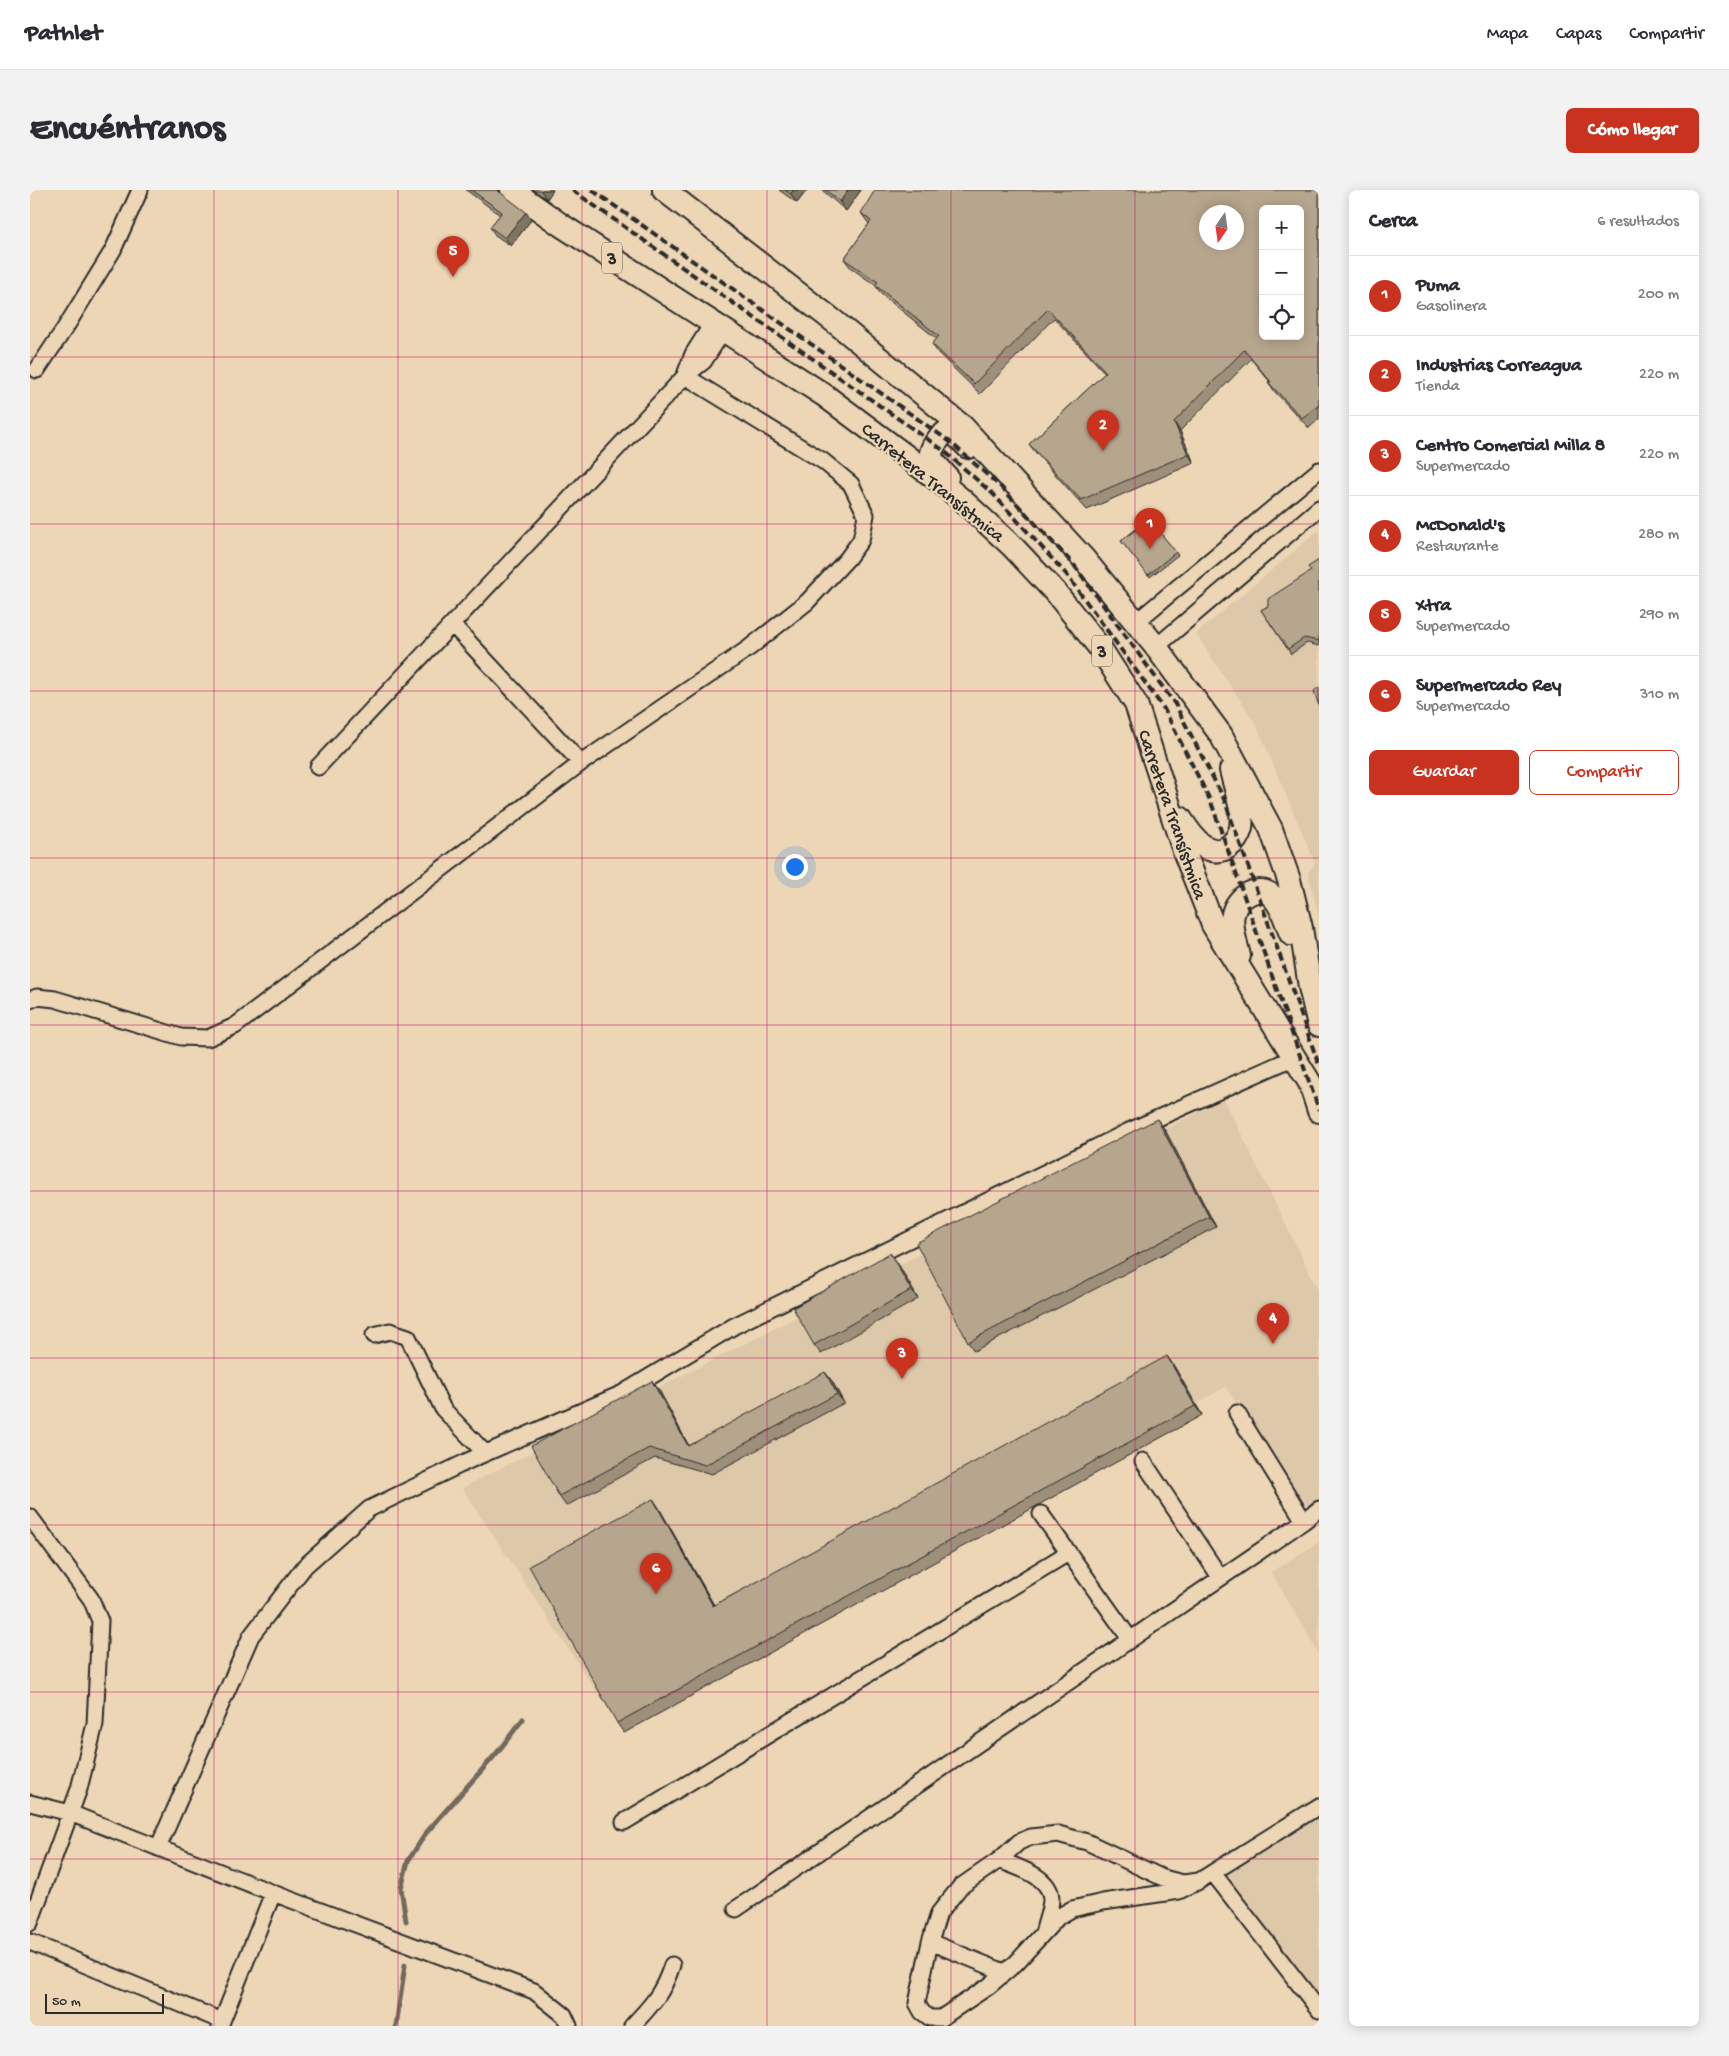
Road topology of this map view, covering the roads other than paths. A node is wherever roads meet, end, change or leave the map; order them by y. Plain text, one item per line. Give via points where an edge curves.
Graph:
1 (140, 190) edge
2 (512, 190) edge
3 (664, 190) edge
4 (718, 327) junction
5 (37, 370) dead end
6 (685, 376) junction
7 (1319, 470) edge
8 (1319, 508) edge
9 (1013, 546) junction
10 (1136, 622) junction
11 (452, 624) junction
12 (1156, 647) junction
13 (1221, 735) junction
14 (581, 763) junction
15 (318, 767) dead end
16 (1168, 798) junction
17 (1243, 975) junction
18 (1310, 986) junction
19 (30, 1000) edge
20 (1319, 1022) edge
21 (1295, 1057) junction
22 (1319, 1111) edge
23 (374, 1335) dead end
24 (1237, 1413) dead end
25 (485, 1453) junction
26 (1143, 1461) dead end
27 (1319, 1509) edge
28 (1041, 1514) dead end
29 (30, 1517) edge
30 (1304, 1521) junction
31 (1068, 1553) junction
32 (1220, 1577) junction
33 (1130, 1639) junction
34 (30, 1803) edge
35 (1319, 1806) edge
36 (70, 1814) junction
37 (624, 1822) dead end
38 (158, 1848) junction
39 (999, 1860) junction
40 (1212, 1873) junction
41 (1199, 1881) junction
42 (273, 1893) junction
43 (736, 1909) dead end
44 (30, 1923) edge
45 (1044, 1932) junction
46 (30, 1942) edge
47 (930, 1942) junction
48 (672, 1965) dead end
49 (1004, 1972) junction
50 (1319, 2010) edge
51 (221, 2024) edge
52 (569, 2026) edge
53 (632, 2026) edge

1 - 5 street via 113,250
2 - 4 main road, Carretera Transístmica / 3
3 - 10 main road, 3 via 835,322 963,427 1084,559
4 - 6 street via 693,354
4 - 9 main road, Carretera Transístmica / 3 via 824,395 934,477
6 - 11 street
6 - 14 street via 823,461 851,484 866,514 865,530 847,559 807,602 749,648
7 - 10 street
8 - 12 street
9 - 10 main road via 931,459 932,449 945,432 950,431 957,436 1061,542 1128,620
9 - 16 main road, Carretera Transístmica / 3 via 1100,648 1136,704
10 - 12 main road, 3
11 - 14 street
11 - 15 street
12 - 13 main road, 3
13 - 16 main road via 1241,813 1241,828 1235,840 1224,849 1204,847 1191,835
13 - 18 main road, 3 via 1271,829 1301,928
14 - 19 street via 235,1026 208,1038 181,1037 55,999 37,997
16 - 17 main road, Carretera Transístmica / 3 via 1184,851 1213,924
17 - 18 main road via 1232,928 1233,914 1238,901 1244,896 1262,891 1274,898 1282,910
17 - 21 main road, Carretera Transístmica / 3
18 - 20 main road, 3
21 - 22 main road, Carretera Transístmica / 3 via 1310,1082
21 - 25 street via 1129,1131 743,1322 623,1392
23 - 25 street via 390,1331 408,1337 443,1409
24 - 30 street
25 - 38 street via 369,1510 305,1566 251,1636
26 - 32 street
27 - 30 street
28 - 31 street
29 - 36 street via 91,1599 100,1621 95,1724 80,1788
30 - 32 street
31 - 33 street
31 - 37 street
32 - 33 street
33 - 43 street
34 - 36 street
35 - 40 street
36 - 38 street
36 - 44 street
38 - 42 street
39 - 41 street via 1019,1842 1058,1834 1087,1842 1162,1878 1183,1883
39 - 45 street via 1034,1875 1047,1886 1051,1898
39 - 47 street via 960,1887 939,1913
40 - 41 street
40 - 50 street
41 - 45 street via 1179,1891 1072,1909 1058,1917
42 - 51 street
42 - 52 street via 534,1991 564,2015
45 - 49 street
46 - 51 street
47 - 49 street
47 - 49 street via 917,2003 930,2018 941,2018
48 - 53 street via 666,1985

